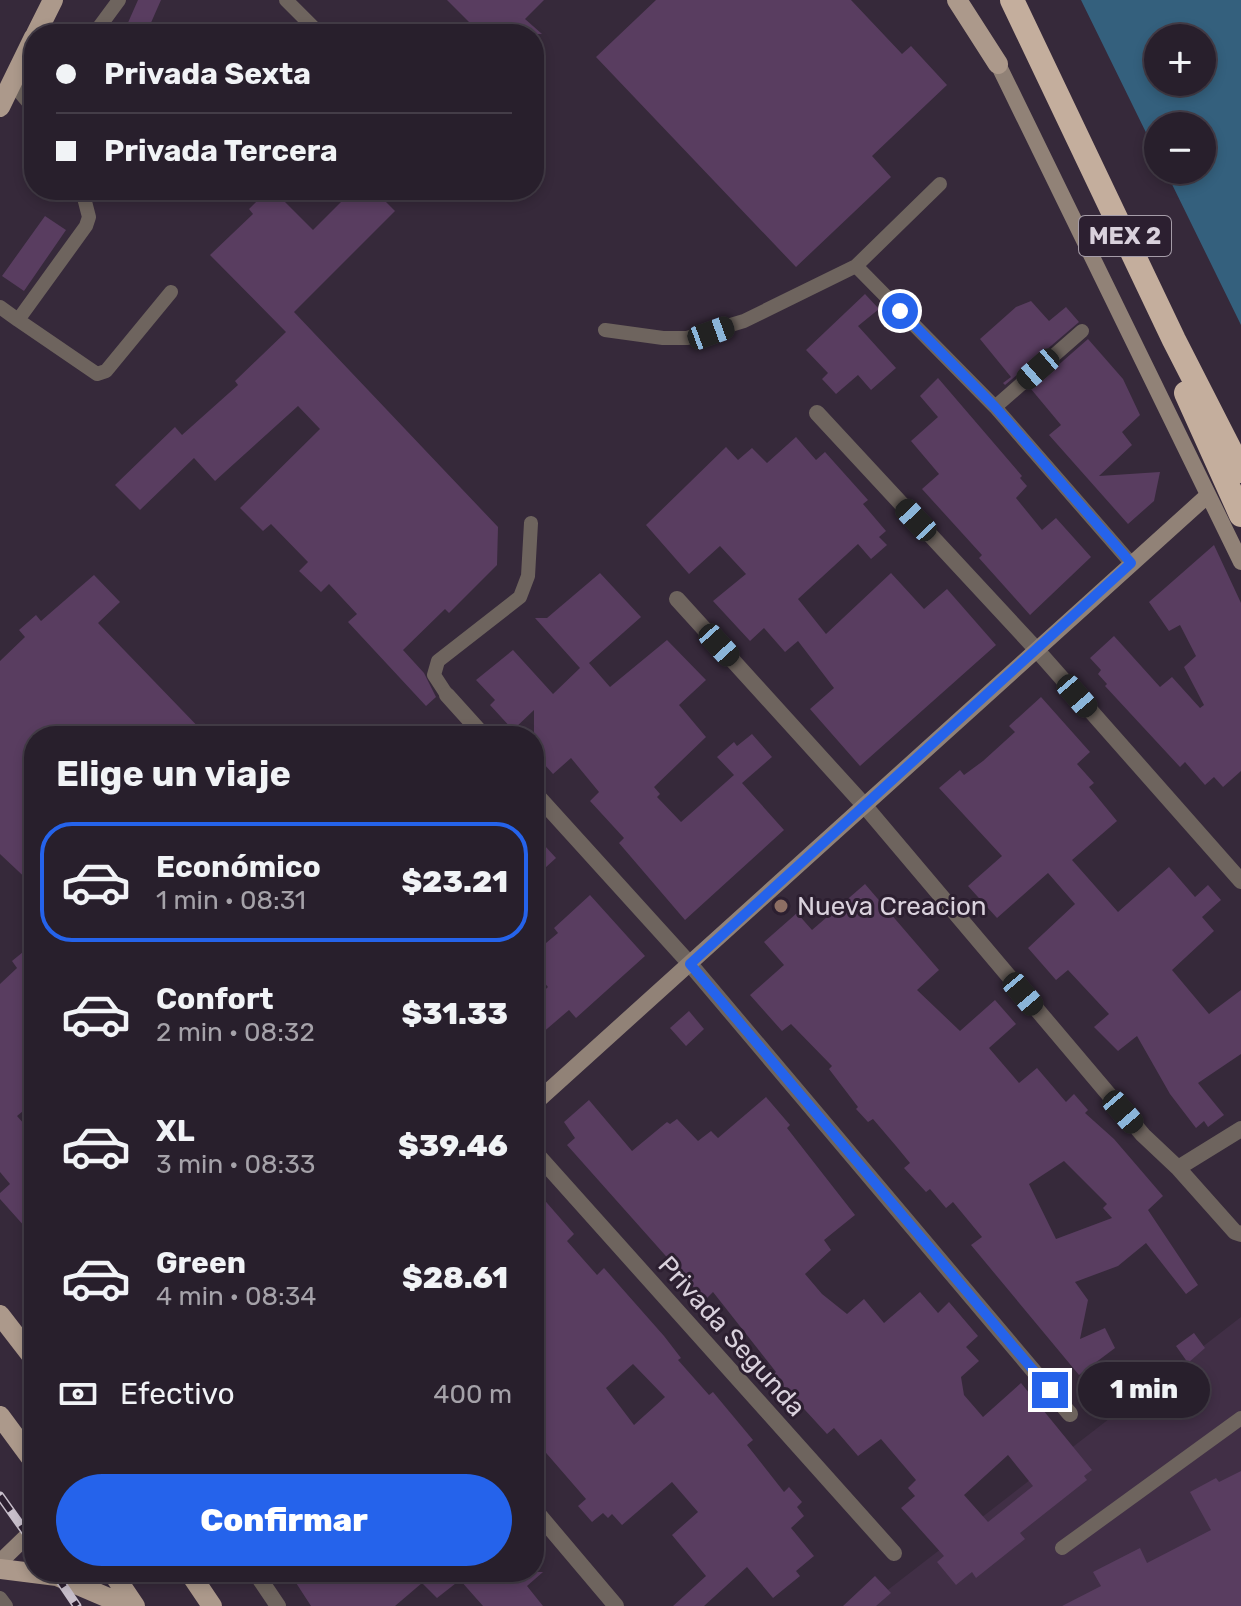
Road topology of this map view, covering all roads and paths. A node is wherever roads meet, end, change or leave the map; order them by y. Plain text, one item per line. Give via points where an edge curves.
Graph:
1 (53, 0) edge
2 (119, 0) edge
3 (286, 0) edge
4 (957, 0) edge
5 (969, 0) edge
6 (1012, 0) edge
7 (44, 24) edge
8 (101, 24) edge
9 (310, 24) edge
10 (24, 62) edge
11 (998, 64) junction
12 (12, 83) junction
13 (24, 97) edge
14 (0, 107) edge
15 (940, 184) dead end
16 (84, 200) edge
17 (856, 266) junction
18 (171, 292) dead end
19 (0, 307) edge
20 (18, 320) junction
21 (605, 330) dead end
22 (1082, 331) dead end
23 (1174, 340) junction
24 (995, 407) junction
25 (817, 413) dead end
26 (1241, 471) edge
27 (1207, 496) junction
28 (1241, 515) edge
29 (531, 523) dead end
30 (1241, 562) edge
31 (1131, 563) junction
32 (677, 599) dead end
33 (1036, 649) junction
34 (447, 695) joint
35 (475, 726) edge
36 (544, 803) edge
37 (864, 805) junction
38 (1241, 881) edge
39 (690, 964) junction
40 (544, 1095) edge
41 (1241, 1129) edge
42 (544, 1162) edge
43 (1178, 1168) junction
44 (1241, 1234) edge
45 (0, 1315) edge
46 (24, 1346) edge
47 (1070, 1414) dead end
48 (0, 1416) edge
49 (1241, 1418) edge
50 (24, 1448) edge
51 (544, 1521) edge
52 (24, 1539) edge
53 (1062, 1548) dead end
54 (894, 1553) dead end
55 (0, 1562) edge
56 (0, 1569) edge
57 (24, 1572) edge
58 (71, 1582) edge
59 (119, 1582) edge
60 (196, 1582) edge
61 (262, 1582) edge
62 (0, 1598) edge
63 (6, 1606) edge
64 (127, 1606) edge
65 (135, 1606) edge
66 (212, 1606) edge
67 (278, 1606) edge
68 (616, 1606) edge

1 - 7 main road
2 - 8 lane
3 - 9 lane
4 - 11 main road
5 - 11 main road
6 - 23 highway, MEX 2
10 - 12 main road
11 - 27 main road
12 - 13 lane
12 - 14 main road
15 - 17 lane
16 - 20 lane via 88,222
17 - 21 lane via 711,333 663,338
17 - 24 lane
18 - 20 lane via 106,371 97,374
19 - 20 lane
22 - 24 lane
23 - 26 highway, MEX 2
23 - 28 highway via 1200,429
24 - 31 lane
25 - 33 street
27 - 30 main road
27 - 31 main road
29 - 34 lane via 528,576 520,597 438,661 434,675
31 - 33 main road
32 - 37 street
33 - 37 main road
33 - 38 street
34 - 35 street
36 - 39 street
37 - 39 main road
37 - 43 street via 1143,1135
39 - 40 main road
39 - 47 street
41 - 43 street
42 - 54 street, Privada Segunda
43 - 44 street
45 - 46 main road
48 - 50 main road
49 - 53 lane
51 - 68 street
52 - 55 main road
56 - 57 main road
58 - 64 main road
59 - 65 main road
60 - 66 main road
61 - 67 street
62 - 63 lane

